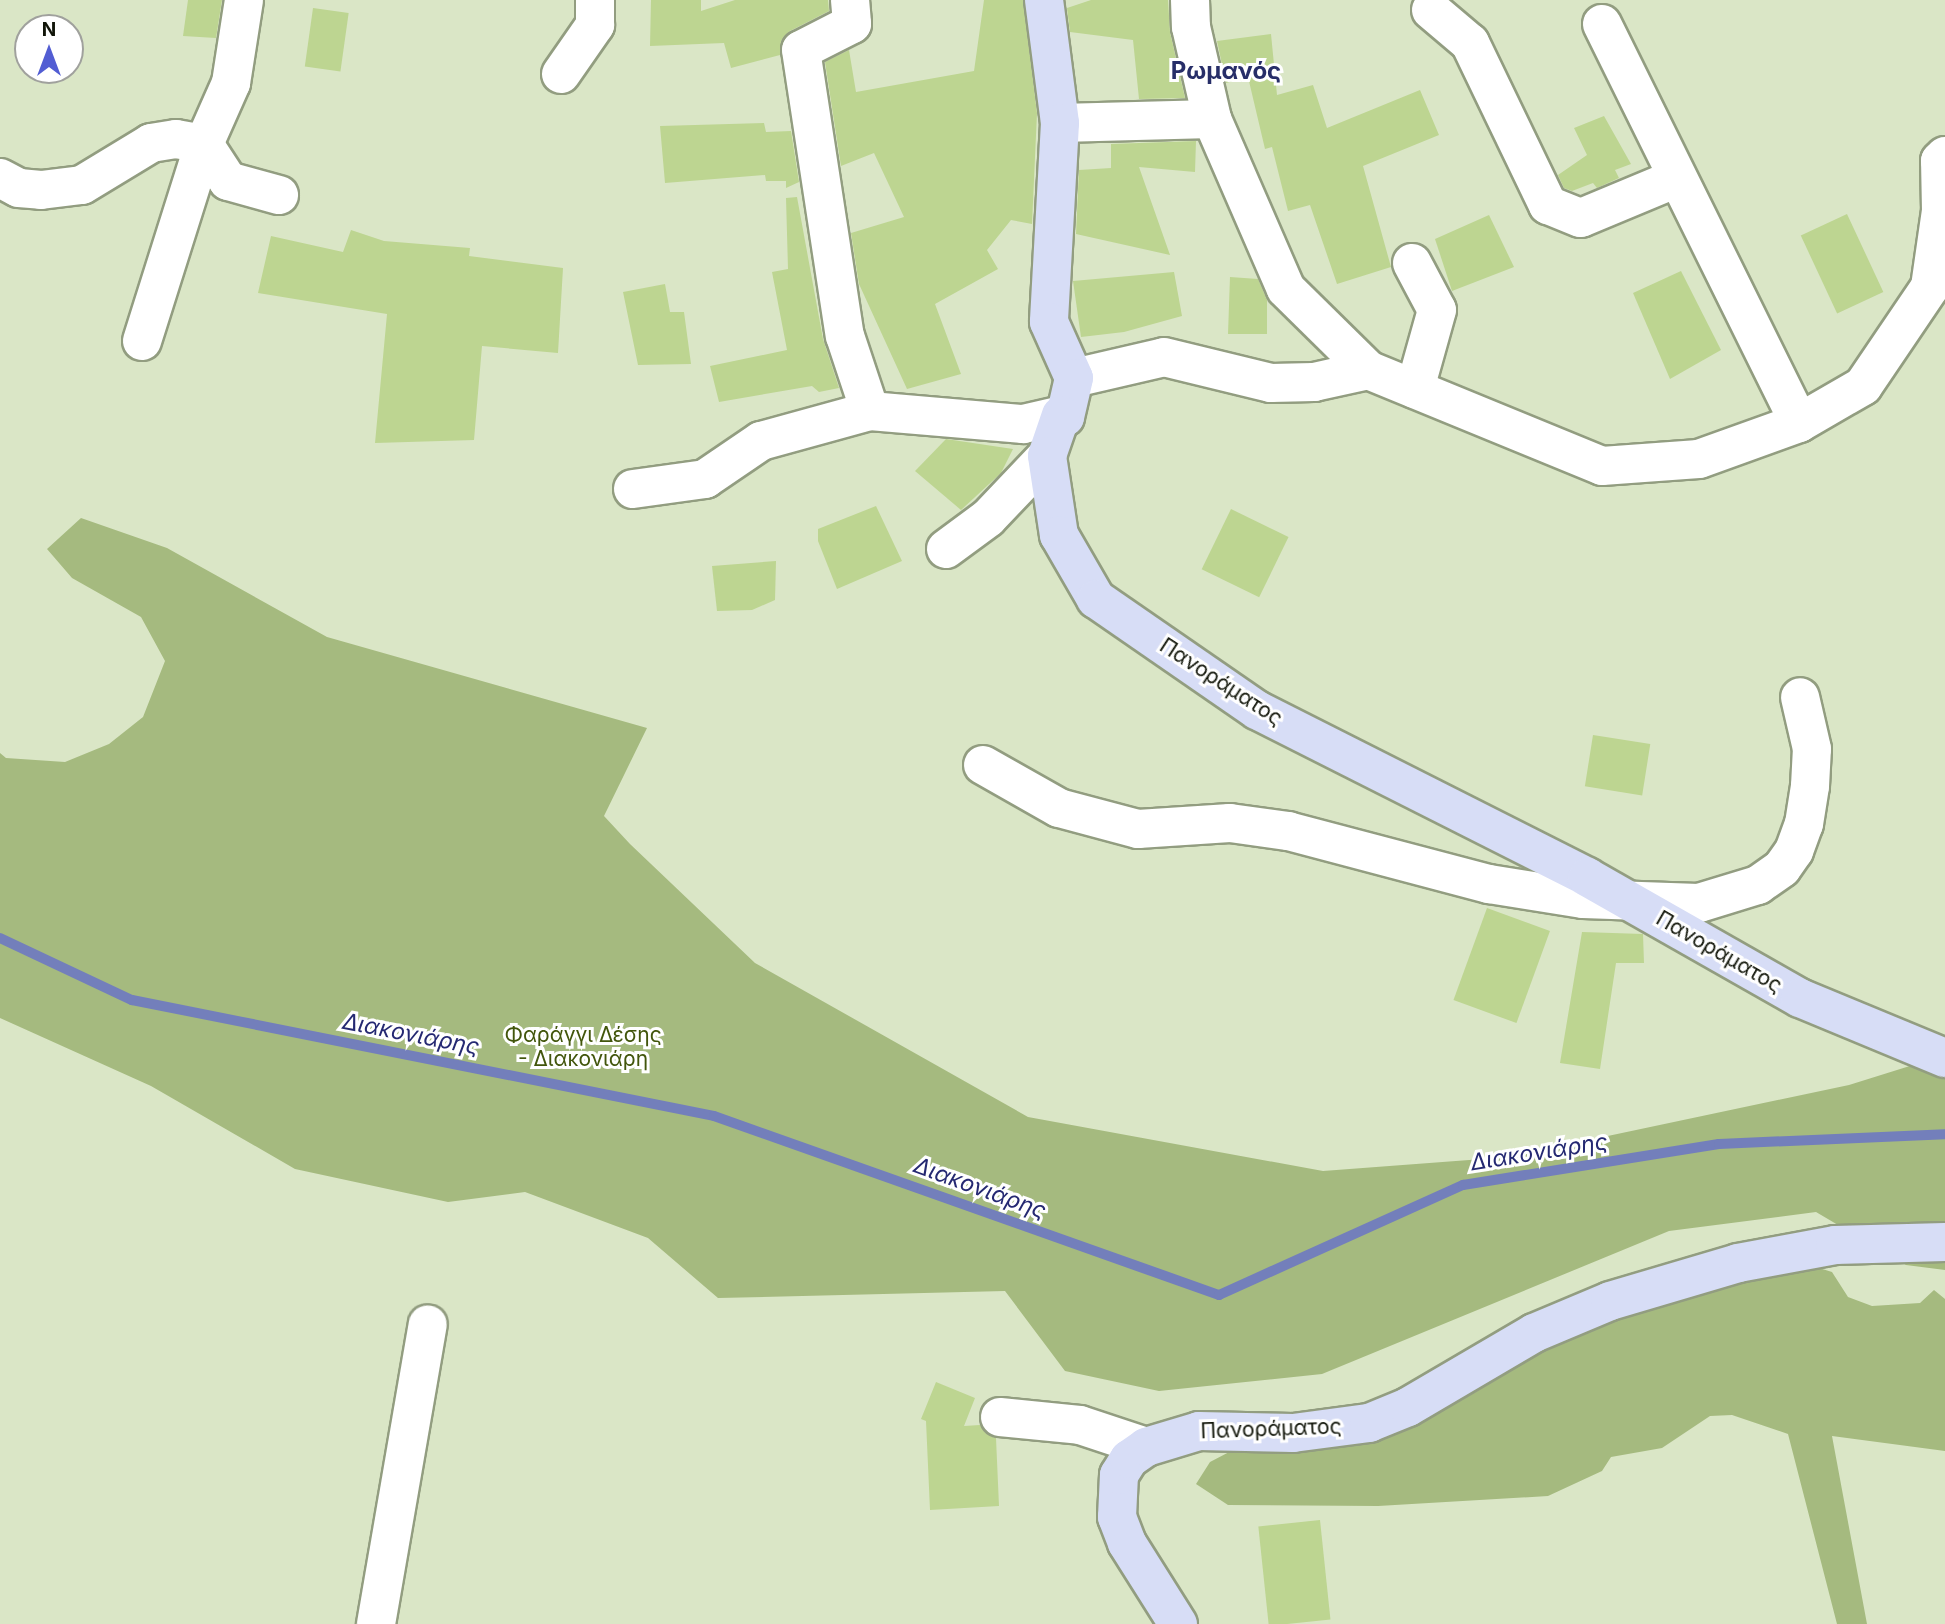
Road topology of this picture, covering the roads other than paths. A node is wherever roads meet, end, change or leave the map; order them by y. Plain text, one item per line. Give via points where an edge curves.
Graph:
1 (244, 0) edge
2 (595, 0) edge
3 (850, 0) edge
4 (1044, 0) edge
5 (1191, 0) edge
6 (1431, 10) dead end
7 (1601, 24) dead end
8 (561, 74) dead end
9 (1212, 119) junction
10 (1060, 123) junction
11 (204, 144) junction
12 (1945, 156) edge
13 (0, 178) edge
14 (1677, 178) junction
15 (279, 195) dead end
16 (1412, 263) dead end
17 (142, 341) dead end
18 (1368, 370) junction
19 (1074, 378) junction
20 (1415, 389) junction
21 (870, 411) junction
22 (1061, 415) junction
23 (1799, 423) junction
24 (1047, 456) junction
25 (633, 489) dead end
26 (946, 549) dead end
27 (1800, 697) dead end
28 (983, 765) dead end
29 (1633, 903) junction
30 (1945, 1058) edge
31 (1945, 1242) edge
32 (429, 1324) dead end
33 (1000, 1417) dead end
34 (1146, 1447) junction
35 (376, 1624) edge
36 (1178, 1624) edge

1 - 11 street via 231,83
2 - 8 street via 595,25
3 - 21 street via 852,24 801,50 845,336
4 - 10 main road
5 - 9 street via 1191,27
6 - 14 street via 1470,43 1548,205 1581,218
7 - 14 street
9 - 10 street
9 - 18 street via 1286,289
10 - 19 main road via 1049,322
11 - 13 street via 176,139 151,143 82,185 30,189
11 - 15 street via 228,181
11 - 17 street
12 - 23 street via 1930,287 1863,386
14 - 23 street
16 - 20 street via 1437,310
18 - 19 street via 1314,382 1270,383 1164,357
18 - 20 street
19 - 22 main road, Πανοράματος via 1065,417
20 - 23 street via 1601,466 1699,459
21 - 22 street via 1023,424
21 - 25 street via 761,441 705,479
22 - 24 main road, Πανοράματος
24 - 26 street via 988,518
24 - 29 main road, Πανοράματος via 1059,535 1096,599 1257,710
27 - 29 street via 1812,749 1810,786 1804,824 1782,868 1734,896 1699,903
28 - 29 street via 1059,808 1138,829 1230,823 1289,831 1489,884
29 - 30 main road, Πανοράματος via 1800,998
31 - 34 main road, Πανοράματος via 1823,1247 1738,1263 1611,1301 1534,1333 1408,1407 1369,1423 1293,1433 1199,1431
32 - 35 street
33 - 34 street via 1080,1424
34 - 36 main road, Πανοράματος via 1129,1459 1119,1475 1117,1517 1127,1543

